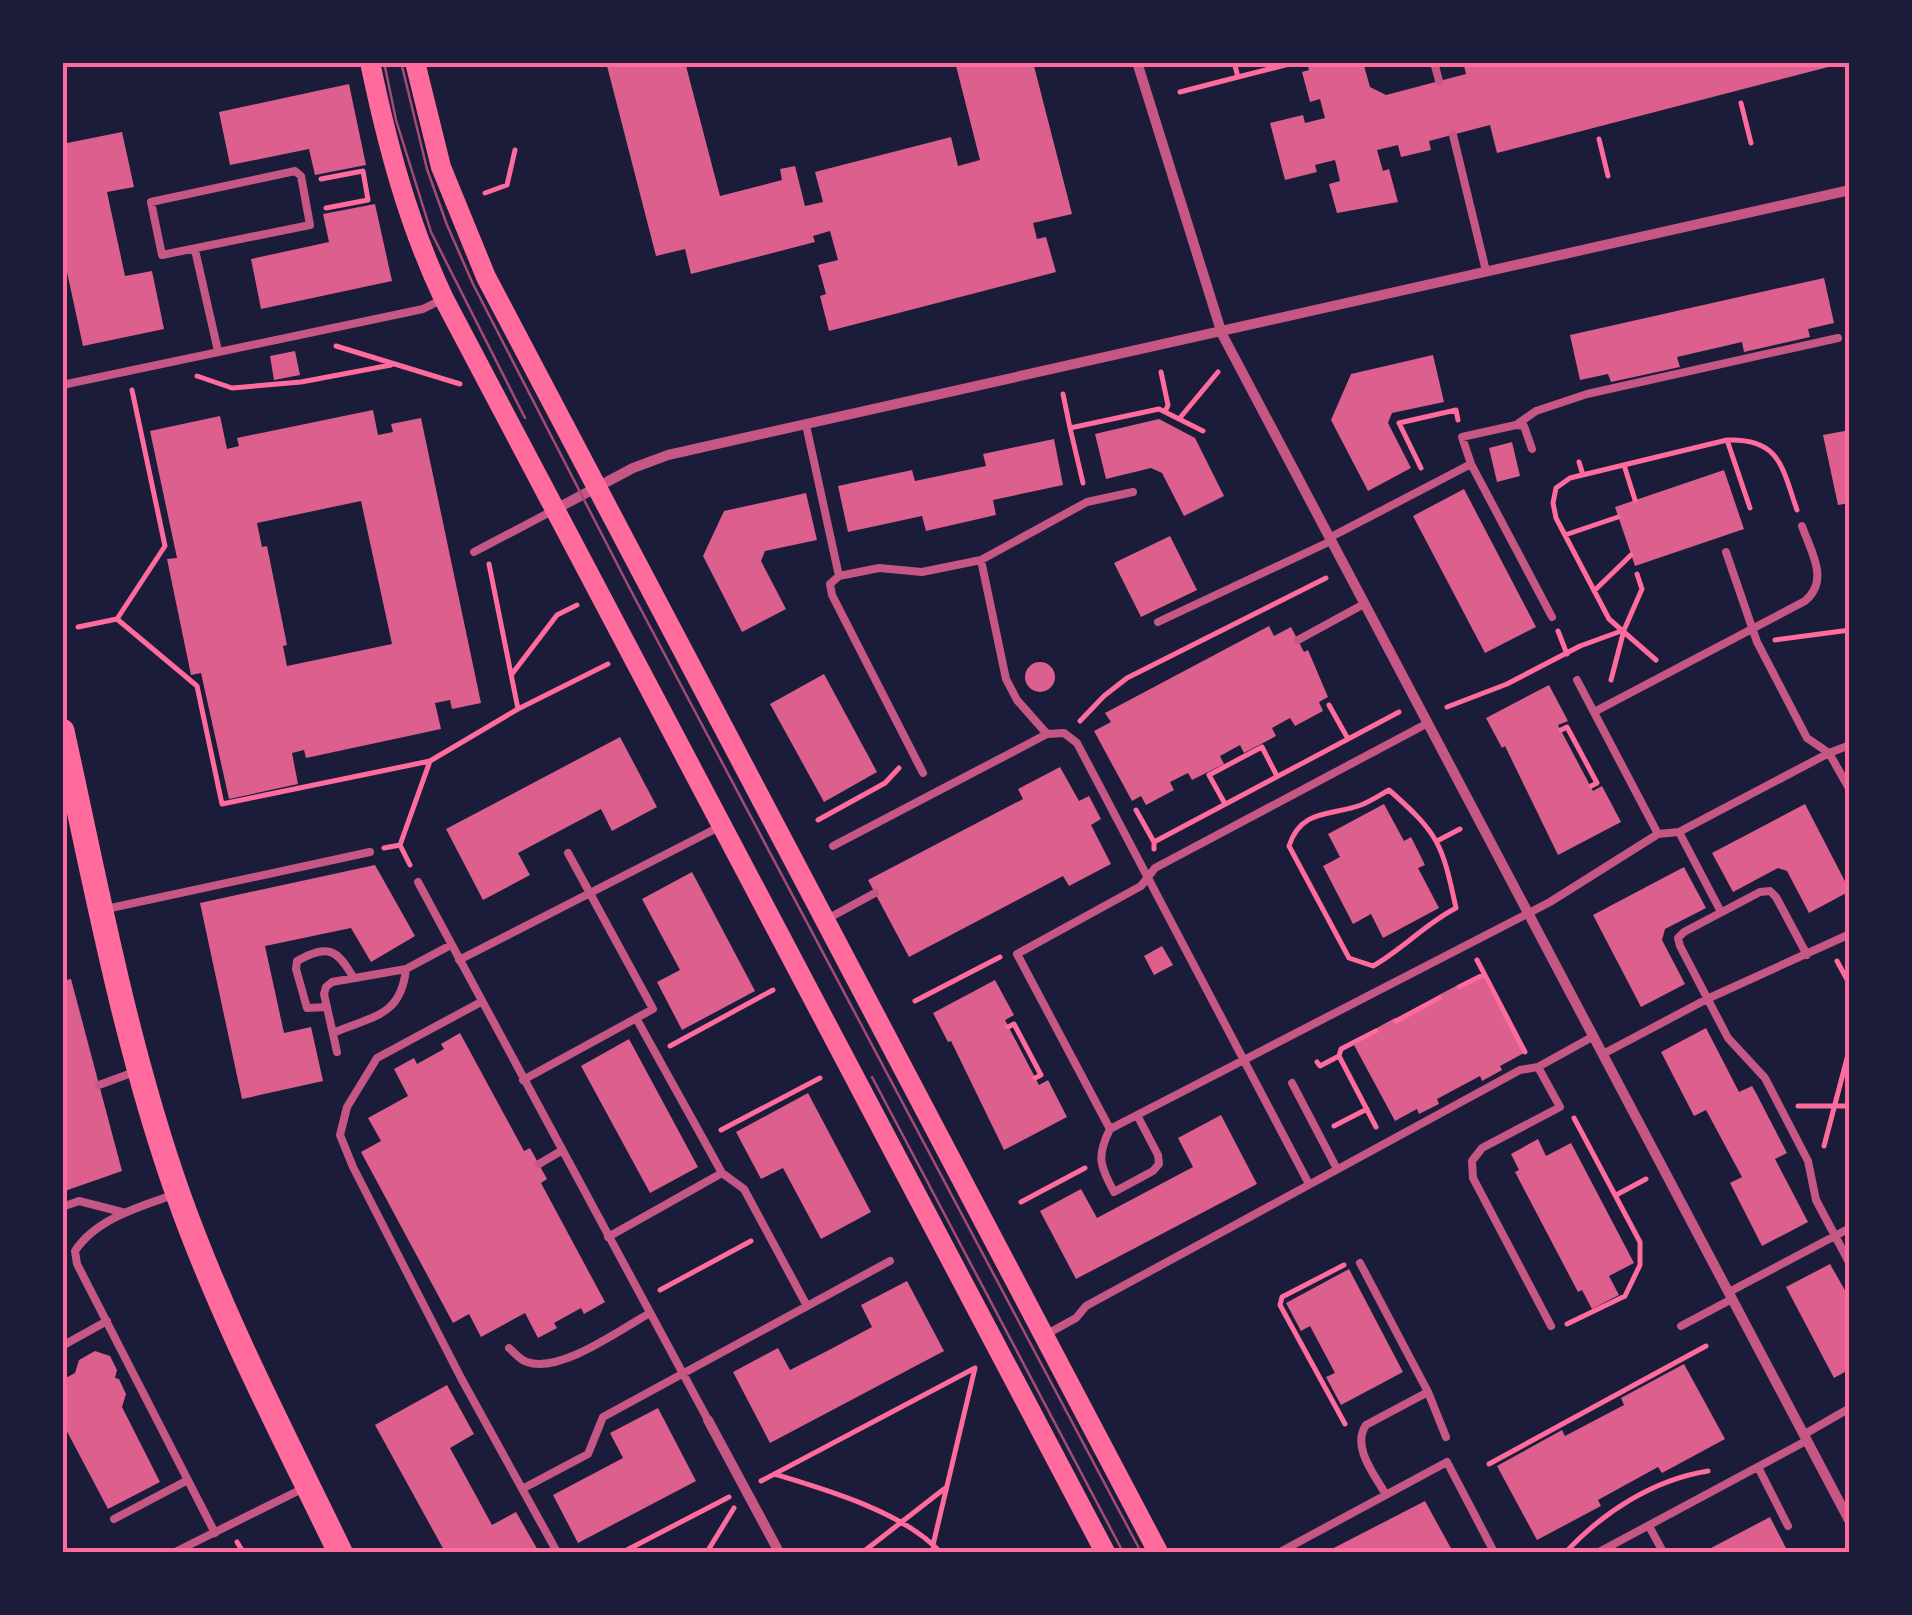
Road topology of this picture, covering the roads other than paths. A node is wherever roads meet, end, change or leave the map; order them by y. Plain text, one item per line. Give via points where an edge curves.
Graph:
1 (370, 62) edge
2 (416, 62) edge
3 (1137, 62) edge
4 (1434, 62) edge
5 (1439, 81) dead end
6 (1452, 135) dead end
7 (1850, 190) edge
8 (195, 250) junction
9 (1486, 270) junction
10 (444, 298) junction
11 (1222, 334) junction
12 (1838, 338) dead end
13 (218, 351) junction
14 (62, 384) edge
15 (1516, 424) junction
16 (806, 425) junction
17 (1532, 449) dead end
18 (1471, 464) junction
19 (596, 488) junction
20 (1133, 492) dead end
21 (556, 509) junction
22 (1802, 526) road end
23 (1330, 539) junction
24 (474, 552) dead end
25 (1726, 552) dead end
26 (981, 560) junction
27 (840, 576) junction
28 (1364, 604) junction
29 (1552, 618) road end
30 (1158, 622) dead end
31 (1752, 629) junction
32 (1298, 640) dead end
33 (1577, 680) road end
34 (1594, 712) junction
35 (1428, 724) junction
36 (62, 730) edge
37 (1047, 734) junction
38 (1850, 745) edge
39 (1829, 752) junction
40 (923, 772) dead end
41 (1850, 790) edge
42 (721, 826) junction
43 (1679, 832) junction
44 (1658, 834) junction
45 (833, 846) dead end
46 (370, 852) road end
47 (568, 853) dead end
48 (1148, 877) junction
49 (418, 882) road end
50 (590, 894) junction
51 (875, 894) dead end
52 (101, 910) junction
53 (1721, 912) junction
54 (1529, 914) junction
55 (824, 920) junction
56 (1850, 934) edge
57 (451, 945) junction
58 (1807, 955) junction
59 (459, 960) junction
60 (406, 969) junction
61 (354, 977) junction
62 (1707, 999) junction
63 (481, 1002) junction
64 (327, 1007) junction
65 (636, 1018) junction
66 (333, 1033) junction
67 (1594, 1036) junction
68 (337, 1052) dead end
69 (1603, 1054) junction
70 (1244, 1060) junction
71 (1538, 1067) junction
72 (140, 1070) junction
73 (523, 1080) junction
74 (1292, 1082) dead end
75 (98, 1085) dead end
76 (1137, 1115) junction
77 (1110, 1129) junction
78 (562, 1151) junction
79 (538, 1164) dead end
80 (1338, 1169) junction
81 (722, 1173) junction
82 (1309, 1184) junction
83 (178, 1193) junction
84 (62, 1207) edge
85 (122, 1212) junction
86 (1850, 1228) edge
87 (608, 1236) junction
88 (1835, 1236) junction
89 (890, 1262) dead end
90 (1360, 1263) road end
91 (1850, 1264) edge
92 (1730, 1295) junction
93 (807, 1306) junction
94 (650, 1313) junction
95 (107, 1321) junction
96 (1551, 1326) road end
97 (1681, 1326) dead end
98 (1043, 1336) junction
99 (62, 1346) edge
100 (509, 1348) dead end
101 (682, 1373) junction
102 (1428, 1392) junction
103 (1850, 1408) edge
104 (708, 1420) joint
105 (1446, 1437) dead end
106 (1805, 1438) junction
107 (1758, 1467) junction
108 (188, 1480) junction
109 (308, 1486) junction
110 (522, 1489) junction
111 (1386, 1495) junction
112 (114, 1519) dead end
113 (1850, 1522) edge
114 (1649, 1526) junction
115 (1788, 1526) dead end
116 (215, 1533) junction
117 (176, 1552) edge
118 (340, 1552) edge
119 (557, 1552) edge
120 (779, 1552) edge
121 (1105, 1552) edge
122 (1158, 1552) edge
123 (1280, 1552) edge
124 (1494, 1552) edge
125 (1599, 1552) edge
126 (1663, 1552) edge

1 - 10 main road via 396,176
2 - 19 main road via 460,219
3 - 11 street
4 - 5 lane
6 - 9 lane
7 - 9 street
8 - 8 lane via 310,225 299,172 152,202 162,255
8 - 13 lane
9 - 11 street
10 - 13 lane via 423,309
10 - 21 main road
11 - 16 street
11 - 23 street
12 - 15 lane via 1588,394
13 - 14 lane
15 - 17 lane via 1529,433
15 - 18 lane via 1462,437
16 - 19 street via 668,455
16 - 27 lane
18 - 23 lane
18 - 29 lane
19 - 21 street
19 - 55 main road
20 - 26 lane via 1087,502
21 - 24 lane
21 - 42 main road
22 - 31 lane via 1819,577 1816,591
23 - 28 street
23 - 30 lane
25 - 31 lane
26 - 27 lane via 922,572 879,568
26 - 37 lane via 1006,679
27 - 40 lane via 830,584 832,596
28 - 32 lane
28 - 35 street
31 - 34 lane
31 - 39 lane via 1807,738
33 - 34 lane
34 - 44 lane
35 - 48 lane via 1154,868
35 - 54 street
36 - 52 main road
37 - 45 lane
37 - 48 lane via 1064,733 1077,743
38 - 39 lane
39 - 41 lane
39 - 43 lane
42 - 50 lane
42 - 121 main road
43 - 44 lane
43 - 53 lane
44 - 54 lane
46 - 52 lane
47 - 50 lane
48 - 70 lane
48 - 77 lane via 1018,954
49 - 57 lane
50 - 59 lane
50 - 65 lane via 653,1010
51 - 55 lane
52 - 72 main road
53 - 58 lane via 1770,891
53 - 62 lane via 1678,938
54 - 67 street
54 - 70 lane
55 - 98 main road
56 - 58 lane
57 - 59 lane
57 - 60 lane
58 - 62 lane
59 - 63 lane
60 - 61 lane
60 - 66 lane via 404,992 392,1008
61 - 64 lane via 326,986
61 - 64 lane via 332,951 298,962 307,1008
62 - 69 lane
62 - 88 lane via 1728,1038 1765,1078 1808,1161 1816,1200
63 - 73 lane
63 - 110 lane via 377,1058 347,1108 340,1135
64 - 66 lane
65 - 73 lane
65 - 81 lane
66 - 68 lane
67 - 69 street
67 - 71 lane
69 - 92 street
70 - 76 lane
70 - 82 lane
71 - 80 lane via 1520,1070
71 - 96 lane via 1560,1107 1482,1148 1472,1161 1473,1178
72 - 75 lane
72 - 83 main road
73 - 78 lane
74 - 80 lane
76 - 77 lane
76 - 77 lane via 1158,1164 1114,1192 1100,1149
78 - 79 lane
78 - 87 lane
80 - 82 lane
81 - 87 lane
81 - 93 lane via 744,1189
82 - 98 lane
83 - 85 lane
83 - 109 main road via 241,1352
84 - 85 lane via 79,1201
85 - 95 lane via 75,1251
86 - 88 lane
87 - 94 lane
88 - 91 lane
88 - 92 lane
89 - 93 lane
90 - 102 lane
92 - 97 lane
92 - 106 street
93 - 101 lane
94 - 100 lane via 564,1360 540,1365
94 - 101 lane
95 - 99 lane
95 - 108 lane
98 - 122 main road
101 - 104 lane
101 - 110 lane via 603,1417 588,1454
102 - 105 lane
102 - 111 lane via 1360,1434
103 - 106 lane
104 - 120 street
106 - 107 lane
106 - 113 street
107 - 114 lane
107 - 115 lane
108 - 112 lane
108 - 116 lane
109 - 116 lane
109 - 118 main road
110 - 119 lane
111 - 123 lane
111 - 124 lane via 1447,1462
114 - 125 lane
114 - 126 lane
116 - 117 lane

